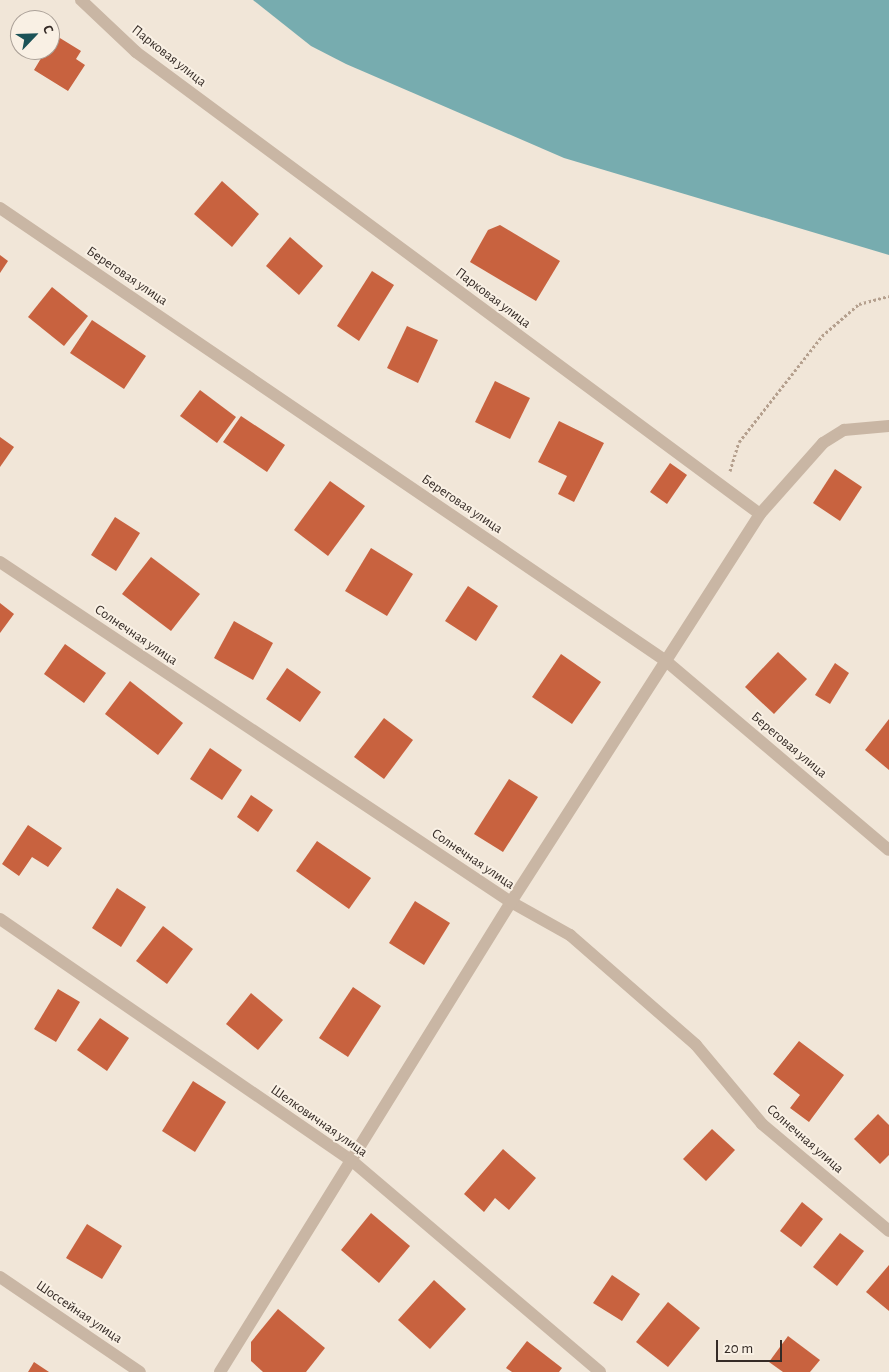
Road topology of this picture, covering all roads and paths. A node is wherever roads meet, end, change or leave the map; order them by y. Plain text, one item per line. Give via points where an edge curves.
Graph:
1 (81, 0) edge
2 (0, 208) edge
3 (889, 296) edge
4 (889, 426) edge
5 (725, 488) junction
6 (760, 514) junction
7 (0, 562) edge
8 (666, 661) junction
9 (889, 850) edge
10 (511, 902) junction
11 (0, 920) edge
12 (351, 1160) junction
13 (889, 1231) edge
14 (0, 1277) edge
15 (140, 1372) edge
16 (220, 1372) edge
17 (600, 1372) edge

1 - 5 street, Парковая улица via 136,52
2 - 8 street, Береговая улица
3 - 5 path via 859,304 822,336 739,442
4 - 6 street via 844,430 823,443
5 - 6 street, Парковая улица
6 - 8 street
7 - 10 street, Солнечная улица
8 - 9 street, Береговая улица
8 - 10 street
10 - 12 street
10 - 13 street, Солнечная улица via 570,935 630,984 696,1045 762,1124
11 - 12 street, Шелковичная улица
12 - 16 street
12 - 17 street, Шелковичная улица
14 - 15 street, Шоссейная улица

